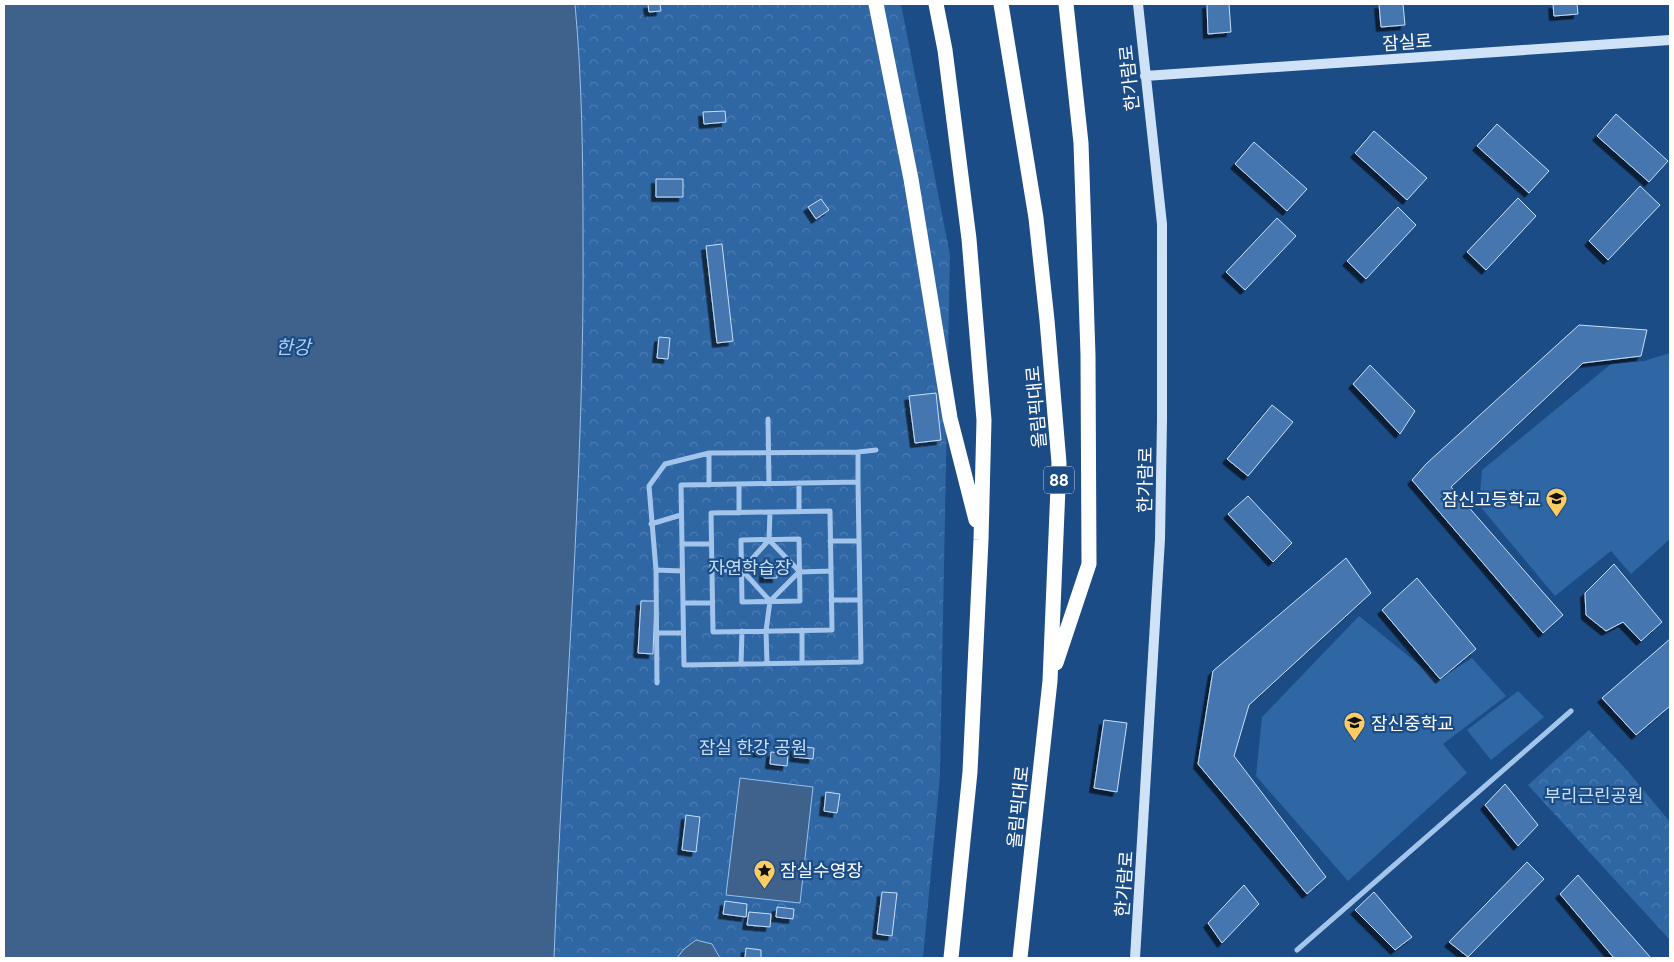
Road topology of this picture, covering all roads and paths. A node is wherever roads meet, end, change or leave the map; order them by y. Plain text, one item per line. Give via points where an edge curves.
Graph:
1 (876, 4) edge
2 (936, 4) edge
3 (1001, 4) edge
4 (1066, 4) edge
5 (1138, 4) edge
6 (1670, 40) edge
7 (1145, 76) junction
8 (768, 419) dead end
9 (876, 450) dead end
10 (858, 452) junction
11 (709, 453) junction
12 (770, 453) junction
13 (858, 482) junction
14 (799, 483) junction
15 (709, 484) junction
16 (739, 484) junction
17 (769, 484) junction
18 (770, 512) junction
19 (799, 512) junction
20 (739, 513) junction
21 (681, 515) junction
22 (651, 524) junction
23 (769, 540) junction
24 (859, 540) junction
25 (981, 540) junction
26 (830, 541) junction
27 (682, 544) junction
28 (711, 544) junction
29 (656, 570) junction
30 (712, 570) junction
31 (742, 570) junction
32 (682, 571) junction
33 (831, 571) junction
34 (799, 572) junction
35 (831, 600) junction
36 (860, 600) junction
37 (770, 601) junction
38 (683, 603) junction
39 (712, 603) junction
40 (766, 630) junction
41 (802, 630) junction
42 (742, 631) junction
43 (657, 633) junction
44 (683, 633) junction
45 (767, 663) junction
46 (802, 663) junction
47 (741, 664) junction
48 (1050, 681) junction
49 (658, 683) dead end
50 (1571, 711) dead end
51 (1297, 950) dead end
52 (951, 958) edge
53 (1020, 958) edge
54 (1135, 958) edge

1 - 25 highway via 911,179 950,418
2 - 25 highway via 945,50 969,248 984,420
3 - 48 highway, 올림픽대로 / 88 via 1036,218 1059,463
4 - 48 highway via 1081,143 1088,355 1089,564
5 - 7 street, 한가람로
6 - 7 street, 잠실로
7 - 54 street, 한가람로 via 1162,224 1162,420 1160,539
8 - 12 street
9 - 10 street
10 - 12 street
10 - 13 street
11 - 12 street
11 - 15 street
11 - 22 street via 665,464 649,486
12 - 17 street
13 - 14 street
13 - 24 street
14 - 17 street
14 - 19 street
15 - 16 street
15 - 21 street via 681,485
16 - 17 street
16 - 20 street
18 - 19 street
18 - 20 street
18 - 23 street
19 - 26 street via 830,511
20 - 28 street via 711,513
21 - 22 street
21 - 27 street
22 - 29 street
23 - 31 street
23 - 31 street via 741,540
23 - 34 street
23 - 34 street via 799,539
24 - 26 street
24 - 36 street
25 - 52 highway via 970,772
26 - 33 street
27 - 28 street
27 - 32 street
28 - 30 street
29 - 32 street
29 - 43 street
30 - 31 street
30 - 39 street
31 - 37 street
31 - 37 street via 742,602
32 - 38 street
33 - 34 street
33 - 35 street
34 - 37 street
34 - 37 street via 800,601
35 - 36 street
35 - 41 street via 832,630
36 - 46 street via 861,662
37 - 40 street
38 - 39 street
38 - 44 street
39 - 42 street via 712,632
40 - 41 street
40 - 42 street
40 - 45 street
41 - 46 street
42 - 47 street
43 - 44 street
43 - 49 street
44 - 47 street via 684,665
45 - 46 street
45 - 47 street
48 - 53 highway, 올림픽대로 / 88
50 - 51 street

